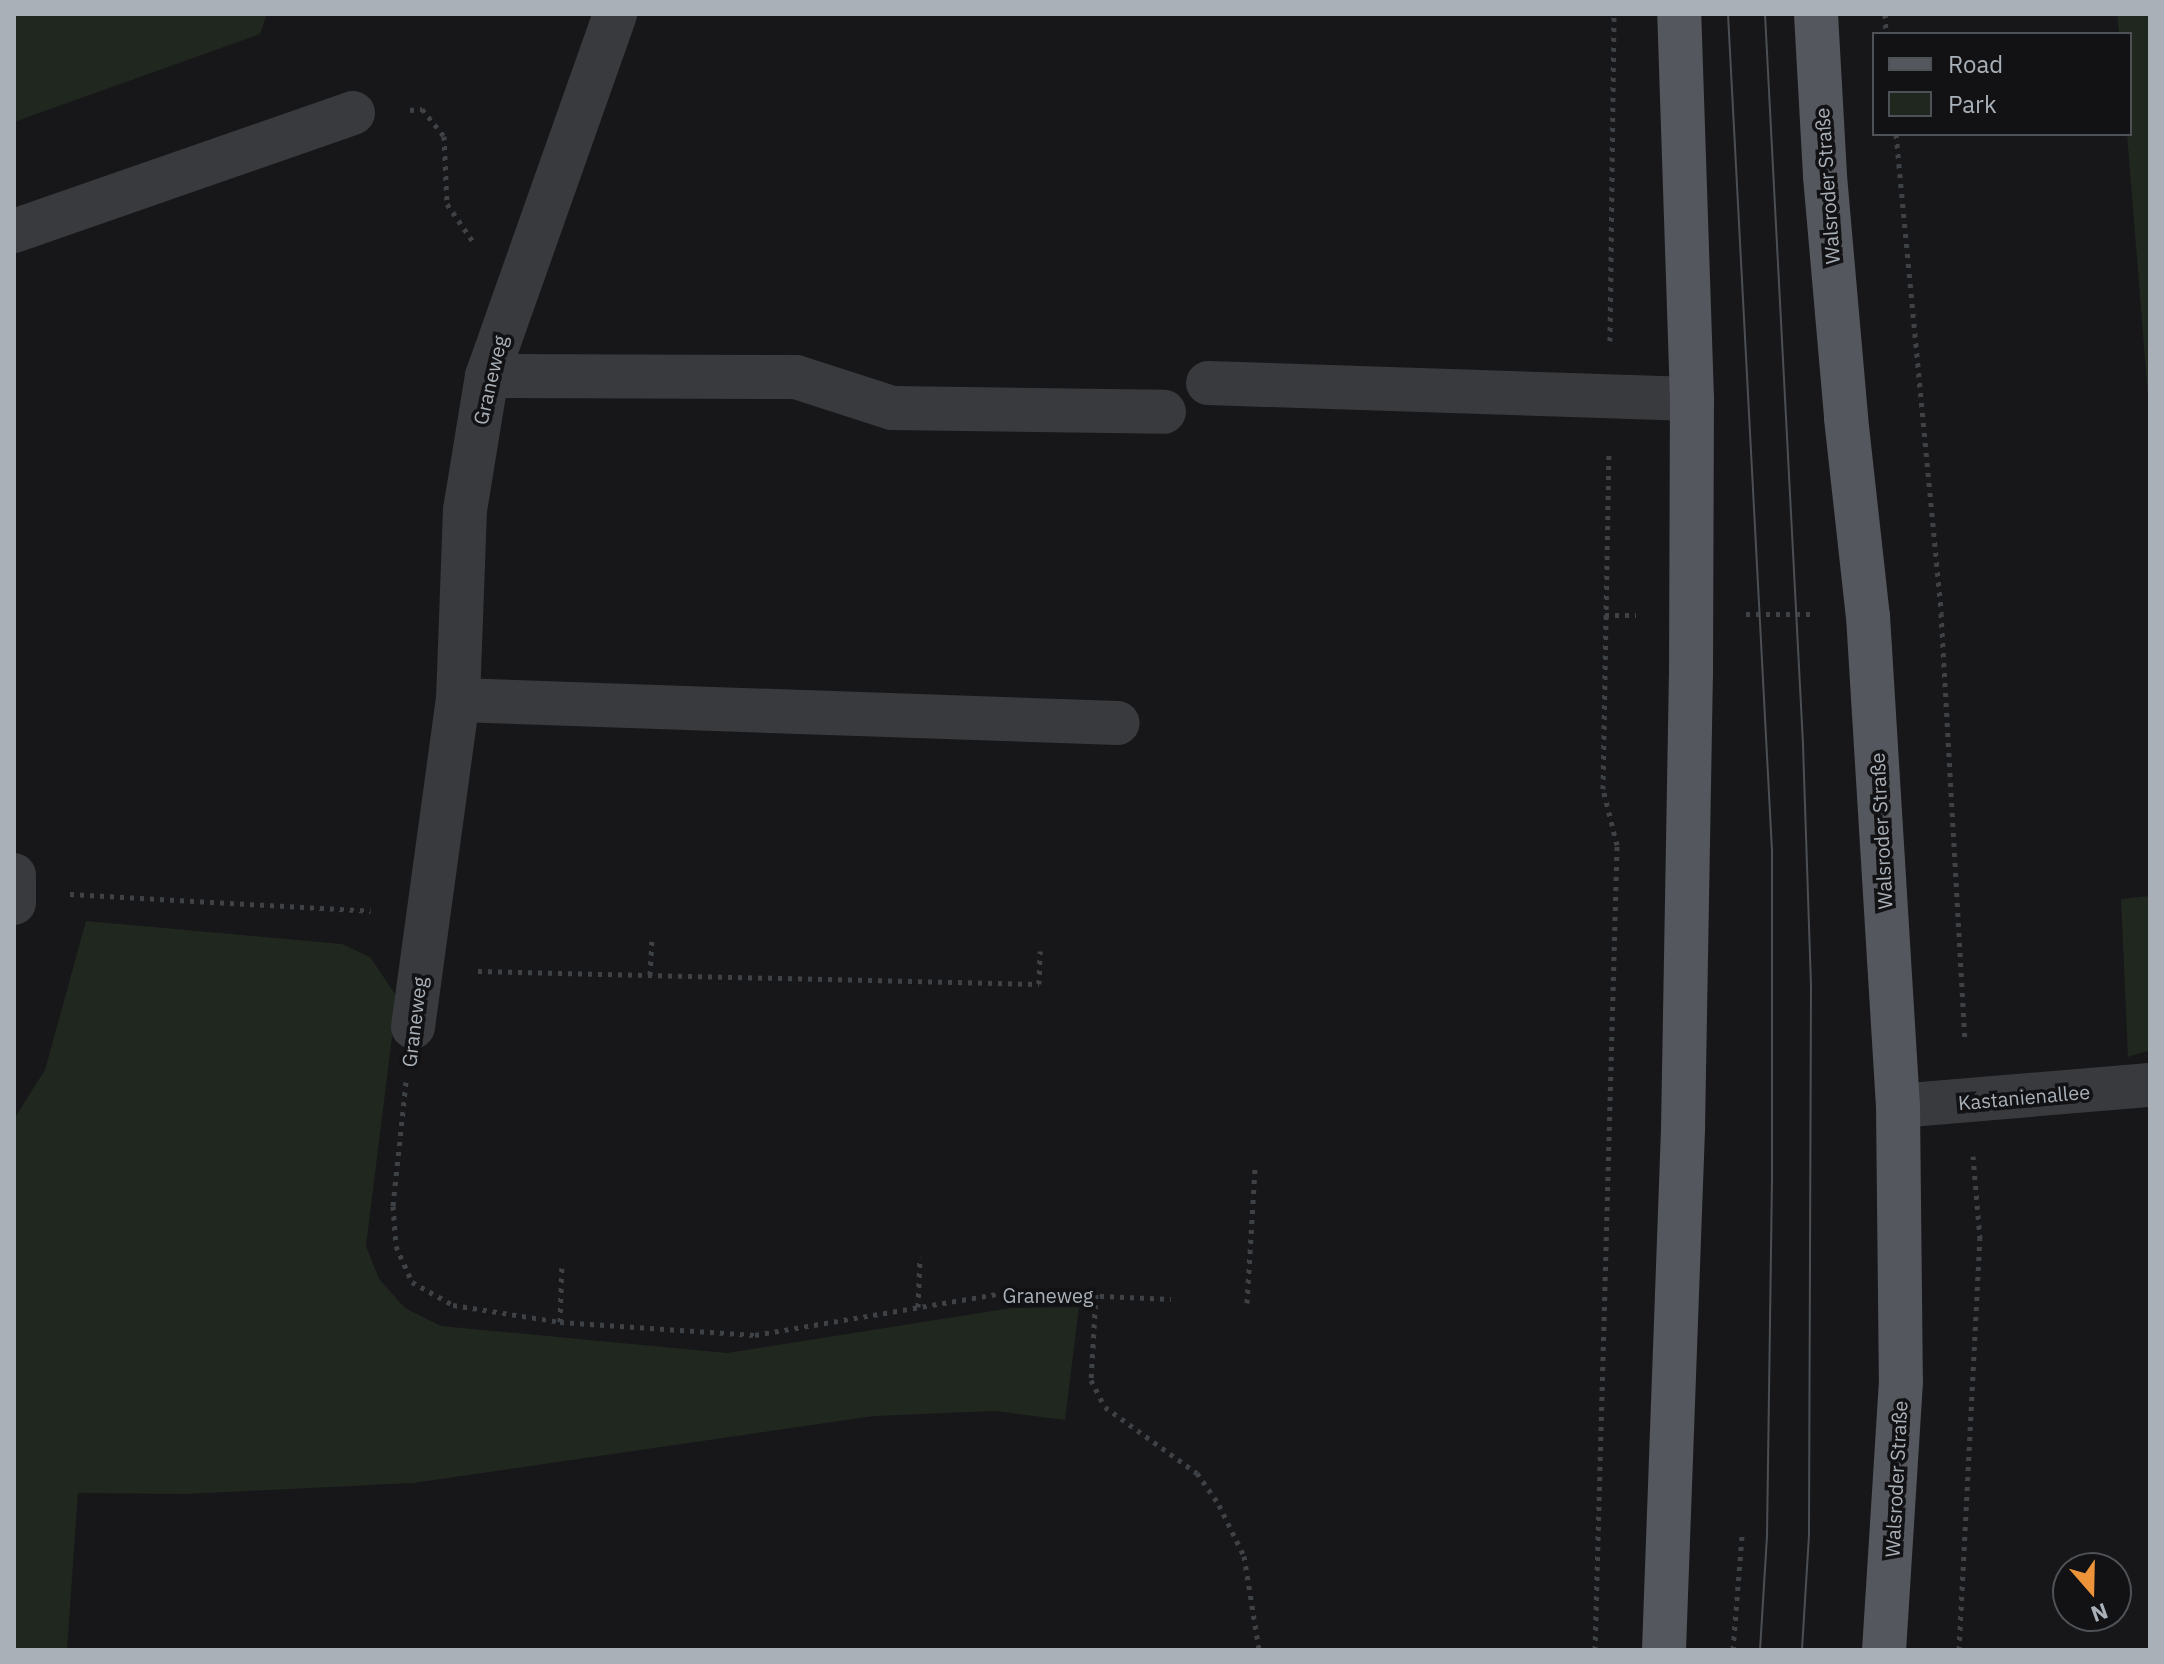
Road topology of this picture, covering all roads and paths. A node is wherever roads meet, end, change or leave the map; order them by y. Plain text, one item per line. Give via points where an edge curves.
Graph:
1 (615, 14) edge
2 (1679, 14) edge
3 (1816, 14) edge
4 (422, 109) dead end
5 (353, 113) dead end
6 (1896, 136) edge
7 (14, 231) edge
8 (516, 285) junction
9 (487, 376) junction
10 (1208, 383) dead end
11 (1692, 399) junction
12 (1164, 412) dead end
13 (1941, 613) junction
14 (1691, 614) junction
15 (1605, 615) dead end
16 (1868, 616) junction
17 (1604, 677) dead end
18 (458, 700) junction
19 (1118, 723) dead end
20 (14, 875) edge
21 (15, 891) edge
22 (14, 903) edge
23 (428, 914) junction
24 (652, 941) dead end
25 (1040, 951) dead end
26 (421, 969) junction
27 (650, 975) junction
28 (413, 1027) joint
29 (2150, 1085) edge
30 (1969, 1102) junction
31 (1898, 1106) junction
32 (1255, 1168) dead end
33 (920, 1257) dead end
34 (562, 1263) dead end
35 (1096, 1294) junction
36 (1171, 1299) dead end
37 (1247, 1303) dead end
38 (918, 1307) junction
39 (560, 1322) junction
40 (1742, 1535) dead end
41 (1259, 1650) edge
42 (1595, 1650) edge
43 (1664, 1650) edge
44 (1733, 1650) edge
45 (1884, 1650) edge
46 (1959, 1650) edge

1 - 8 street, Graneweg
2 - 11 main road
3 - 16 main road, Walsroder Straße via 1825,176
4 - 8 path via 444,136 447,204 492,270
5 - 7 street
6 - 13 path
8 - 9 street, Graneweg
9 - 12 street via 796,377 892,408
9 - 18 street, Graneweg via 465,510
10 - 11 street
11 - 14 main road
13 - 16 path
13 - 30 path
14 - 15 path
14 - 16 path
14 - 43 main road via 1683,1129
16 - 31 main road, Walsroder Straße
17 - 42 path via 1603,789 1617,845
18 - 19 street
18 - 23 street, Graneweg
20 - 21 street
21 - 22 street
21 - 23 path
23 - 26 street, Graneweg
24 - 27 path
25 - 27 path via 1039,984
26 - 27 path
26 - 28 street, Graneweg
28 - 39 path, Graneweg via 393,1206 396,1246 412,1282 453,1305
29 - 30 street, Kastanienallee
30 - 31 street, Kastanienallee
30 - 46 path via 1980,1239
31 - 45 main road, Walsroder Straße via 1901,1381
32 - 37 path
33 - 38 path
34 - 39 path
35 - 36 path, Graneweg
35 - 38 path, Graneweg via 1010,1292
35 - 41 path via 1091,1380 1105,1407 1197,1473 1219,1505 1244,1556
38 - 39 path, Graneweg via 755,1335
40 - 44 path

